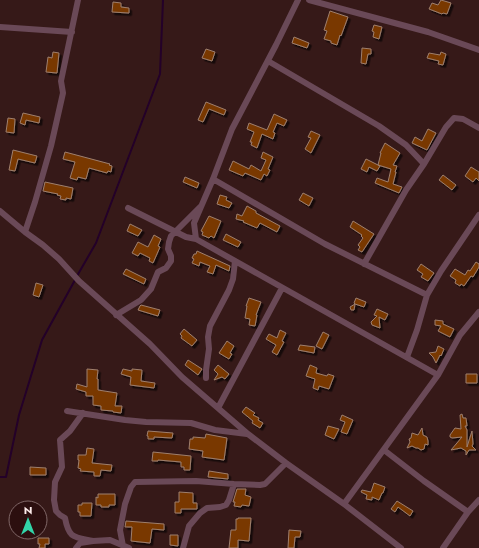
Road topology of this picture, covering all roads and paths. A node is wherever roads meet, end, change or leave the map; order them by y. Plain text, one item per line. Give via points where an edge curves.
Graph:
1 (78, 0) edge
2 (298, 0) edge
3 (309, 0) edge
4 (0, 27) edge
5 (72, 32) junction
6 (479, 50) edge
7 (268, 61) junction
8 (479, 128) edge
9 (424, 164) junction
10 (213, 179) junction
11 (202, 204) junction
12 (128, 208) dead end
13 (0, 211) edge
14 (479, 215) edge
15 (25, 232) junction
16 (176, 232) junction
17 (196, 239) junction
18 (235, 261) junction
19 (364, 264) junction
20 (282, 288) junction
21 (427, 295) junction
22 (479, 312) edge
23 (116, 315) junction
24 (407, 357) junction
25 (438, 375) junction
26 (206, 378) dead end
27 (218, 408) junction
28 (66, 410) dead end
29 (83, 413) junction
30 (248, 434) junction
31 (384, 450) junction
32 (286, 463) junction
33 (234, 484) junction
34 (479, 500) edge
35 (344, 504) junction
36 (468, 512) junction
37 (93, 541) junction
38 (126, 547) edge
39 (182, 547) edge
40 (76, 548) edge
41 (401, 548) edge
42 (443, 548) edge

1 - 5 street
2 - 7 street
3 - 6 street via 428,32
4 - 5 street
5 - 15 street via 60,81 63,93 51,146
7 - 9 street via 379,126 406,145
7 - 10 street via 232,129
8 - 9 street via 463,119 454,118
9 - 19 street via 406,190
10 - 11 street
10 - 19 street
11 - 16 street
11 - 17 street via 194,223
12 - 16 street
13 - 15 street
14 - 21 street
15 - 23 street via 43,244
16 - 17 street
16 - 23 street via 169,242 171,261 166,268 158,272 151,288 141,300
17 - 18 street
18 - 20 street
18 - 26 street via 230,290 210,326
19 - 21 street
20 - 24 street
20 - 27 street
21 - 24 street
22 - 25 street via 460,335
23 - 27 street
24 - 25 street
25 - 31 street
27 - 30 street
28 - 29 street
29 - 30 street via 125,420 191,424
29 - 37 street via 60,440 62,467 56,482 54,500 56,511 65,518 67,529 74,537
30 - 32 street
31 - 35 street
31 - 36 street
32 - 33 street via 265,484
32 - 35 street
33 - 38 street via 196,481 136,482 131,487 125,504 120,530
33 - 39 street via 226,505 207,508 189,526
34 - 36 street
35 - 41 street
36 - 42 street
37 - 38 street via 110,540
37 - 40 street via 80,543

